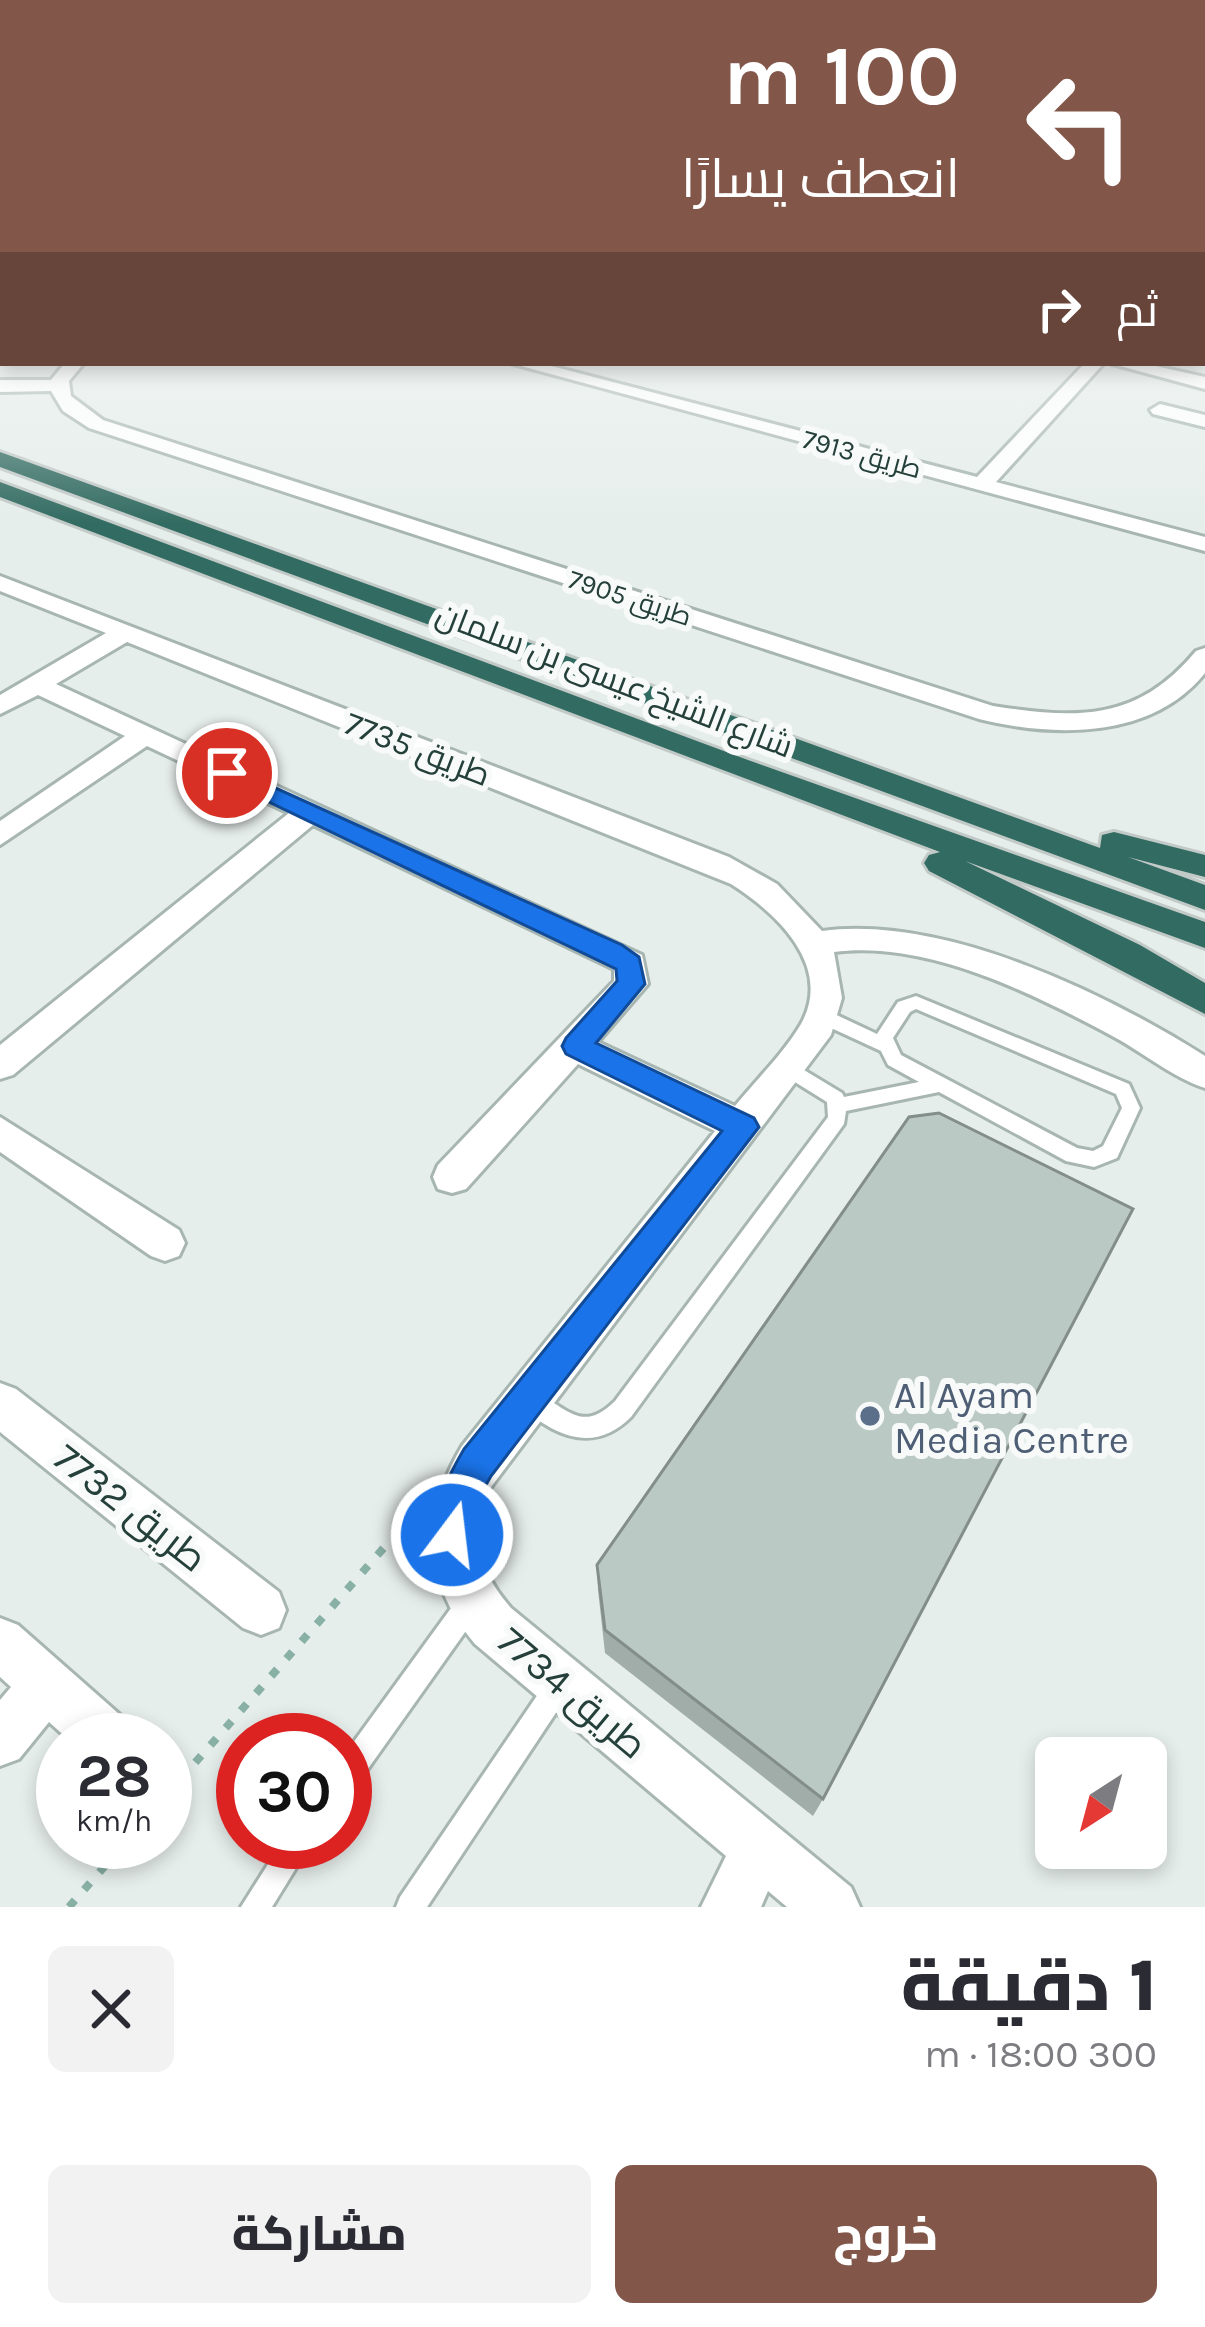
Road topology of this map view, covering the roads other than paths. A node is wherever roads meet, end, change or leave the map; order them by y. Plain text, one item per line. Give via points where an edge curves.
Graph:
1 (72, 366) edge
2 (536, 366) edge
3 (1092, 366) edge
4 (1132, 366) edge
5 (1205, 382) edge
6 (0, 386) edge
7 (59, 386) junction
8 (1205, 421) edge
9 (1142, 431) dead end
10 (0, 459) edge
11 (981, 486) junction
12 (0, 489) edge
13 (1205, 544) edge
14 (0, 583) edge
15 (122, 634) junction
16 (1205, 656) edge
17 (38, 685) junction
18 (0, 706) edge
19 (142, 736) junction
20 (795, 746) junction
21 (737, 767) junction
22 (312, 810) junction
23 (0, 835) edge
24 (1040, 837) junction
25 (1205, 866) edge
26 (1205, 883) edge
27 (1205, 896) edge
28 (1205, 935) edge
29 (817, 943) junction
30 (1205, 1000) edge
31 (821, 1021) junction
32 (884, 1045) junction
33 (576, 1046) junction
34 (0, 1065) edge
35 (788, 1069) junction
36 (1205, 1074) edge
37 (940, 1085) junction
38 (840, 1105) junction
39 (743, 1127) junction
40 (0, 1132) edge
41 (452, 1177) dead end
42 (165, 1243) dead end
43 (527, 1397) junction
44 (0, 1404) edge
45 (472, 1602) junction
46 (261, 1610) dead end
47 (0, 1642) edge
48 (562, 1682) junction
49 (47, 1685) junction
50 (78, 1713) edge
51 (0, 1740) edge
52 (372, 1740) edge
53 (760, 1848) junction
54 (280, 1869) edge
55 (255, 1907) edge
56 (410, 1907) edge
57 (730, 1907) edge
58 (831, 1907) edge

1 - 7 street
2 - 11 street, طريق 7913 via 610,379
3 - 11 street
4 - 5 street
6 - 7 street
7 - 16 street, طريق 7905 via 64,403 96,424 989,713 1066,722 1136,713 1182,688
8 - 9 street via 1162,408
10 - 20 highway, شارع الشيخ عيسى بن سلمان
11 - 13 street, طريق 7913
12 - 21 highway, شارع الشيخ عيسى بن سلمان
14 - 15 street, طريق 7735
15 - 17 street
15 - 29 street, طريق 7735 via 718,864 776,897
17 - 18 street
17 - 19 street
19 - 22 street
19 - 23 street
20 - 24 highway, شارع الشيخ عيسى بن سلمان
20 - 25 highway
21 - 28 highway, شارع الشيخ عيسى بن سلمان
21 - 30 highway via 1022,901
22 - 33 street via 630,964 631,984
22 - 34 street
24 - 26 highway
24 - 27 highway, شارع الشيخ عيسى بن سلمان
29 - 31 street via 827,984
29 - 36 street via 859,936 928,946 1112,1020
31 - 32 lane
31 - 35 street, طريق 7734
32 - 37 lane via 894,1060
32 - 37 lane via 904,1007 924,1002 1123,1089 1132,1102 1110,1152 1083,1158
33 - 39 street
33 - 41 street
35 - 38 lane
35 - 39 street, طريق 7734
37 - 38 lane
38 - 43 lane via 615,1420 576,1429
39 - 43 street, طريق 7734
40 - 42 street
43 - 45 street, طريق 7734 via 461,1492 454,1558
44 - 46 street, طريق 7732
45 - 48 street, طريق 7734
45 - 52 lane
47 - 49 street
48 - 53 street, طريق 7734
48 - 56 lane
49 - 50 street
49 - 51 street
53 - 57 street
53 - 58 street, طريق 7734
54 - 55 lane

